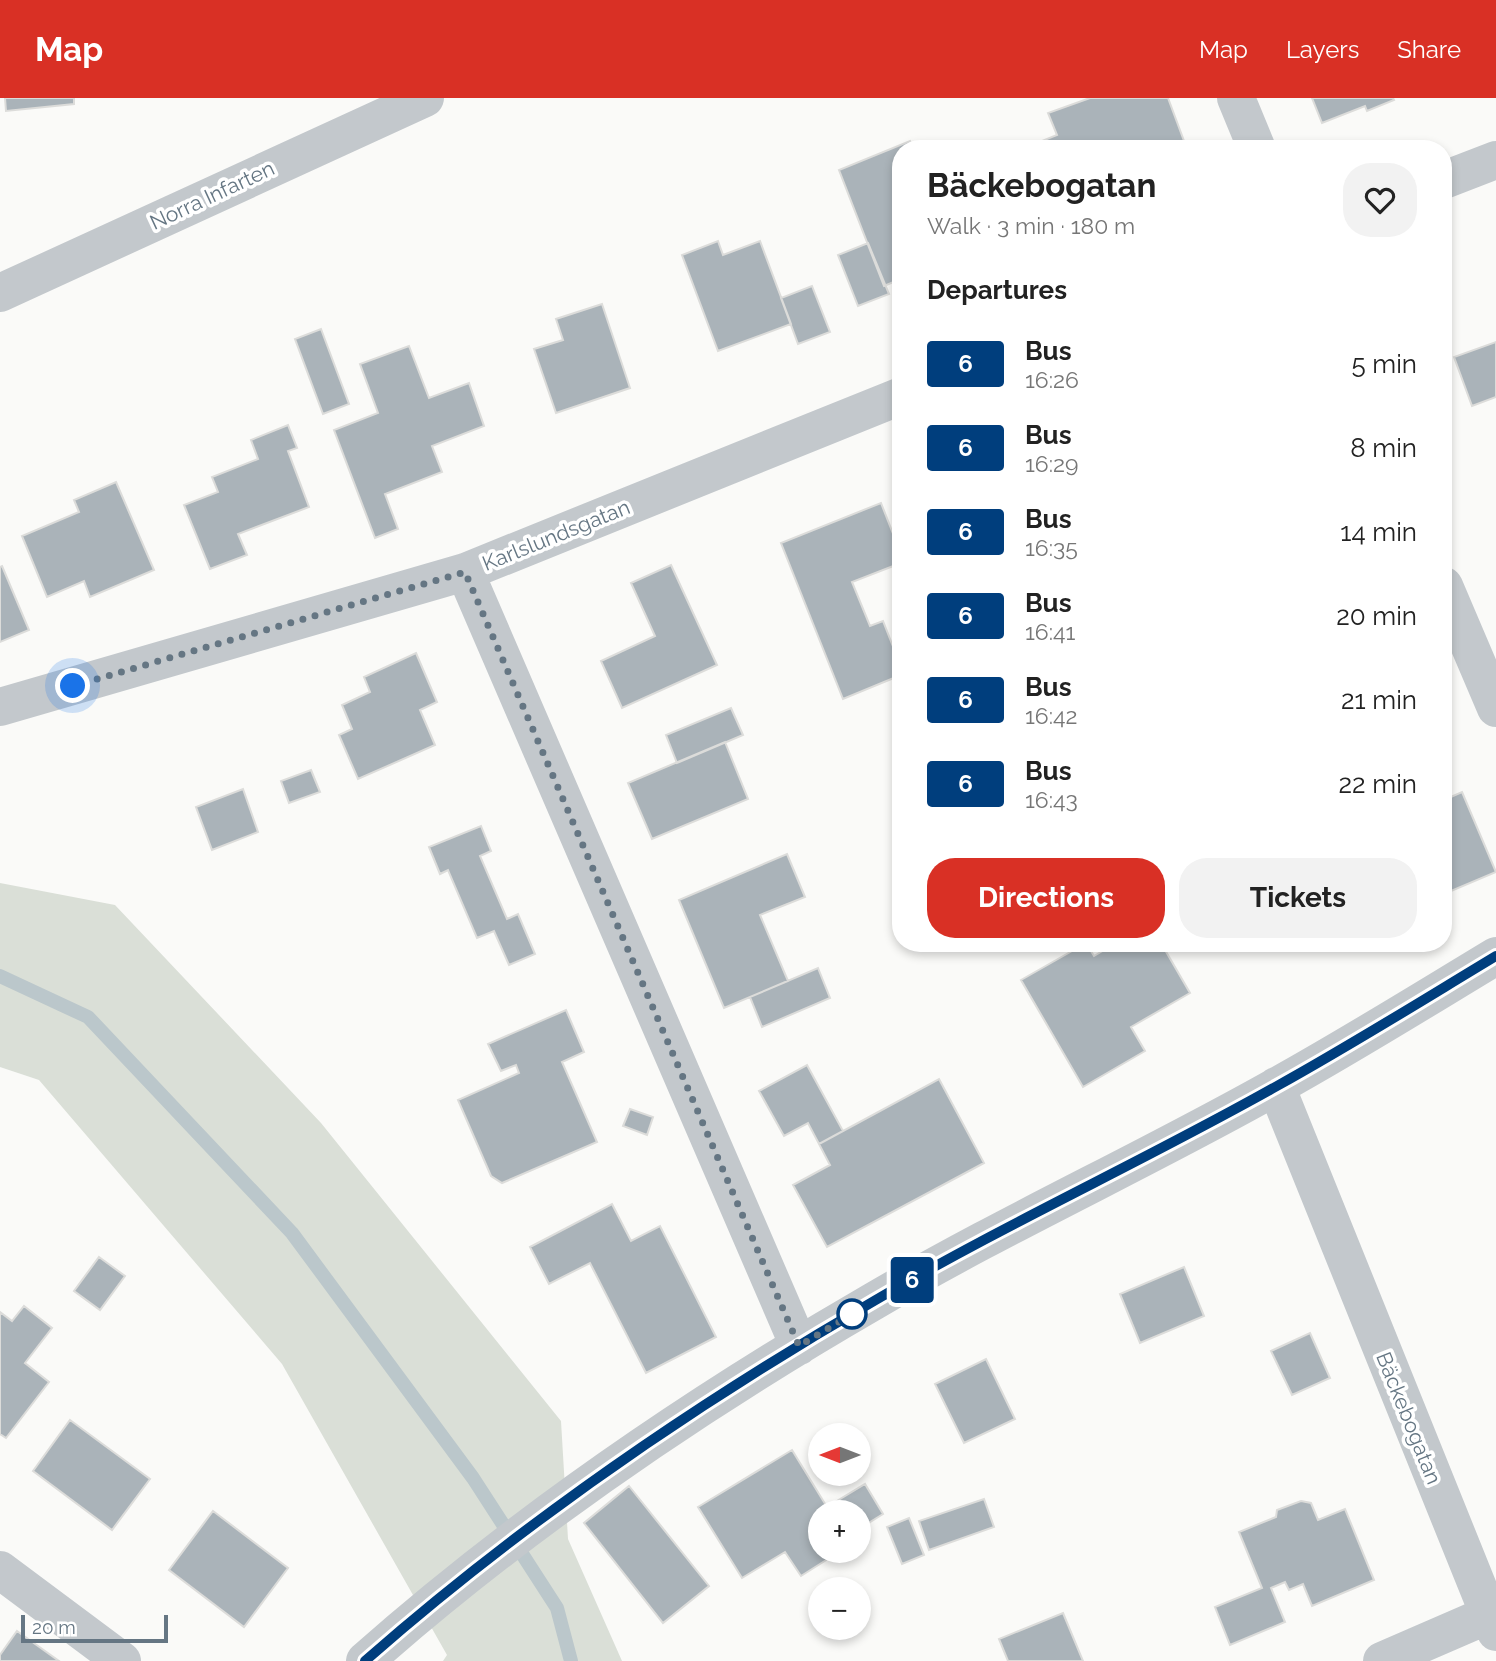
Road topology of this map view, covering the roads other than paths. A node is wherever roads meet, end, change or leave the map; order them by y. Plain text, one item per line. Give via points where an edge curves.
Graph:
1 (425, 98) edge
2 (1236, 98) edge
3 (1253, 140) edge
4 (1496, 160) edge
5 (1452, 177) edge
6 (0, 293) edge
7 (892, 400) edge
8 (465, 572) junction
9 (1452, 605) edge
10 (0, 707) edge
11 (1496, 708) edge
12 (1496, 956) edge
13 (1276, 1086) junction
14 (799, 1346) junction
15 (0, 1570) edge
16 (1492, 1624) edge
17 (122, 1661) edge
18 (365, 1661) edge
19 (1382, 1661) edge

1 - 6 street, Norra Infarten
2 - 3 street
4 - 5 street
7 - 8 street, Karlslundsgatan
8 - 10 street, Karlslundsgatan
8 - 14 street
9 - 11 street
12 - 13 street
13 - 14 street via 876,1299
13 - 16 street, Bäckebogatan
14 - 18 street via 597,1478 440,1595
15 - 17 street
16 - 19 street

